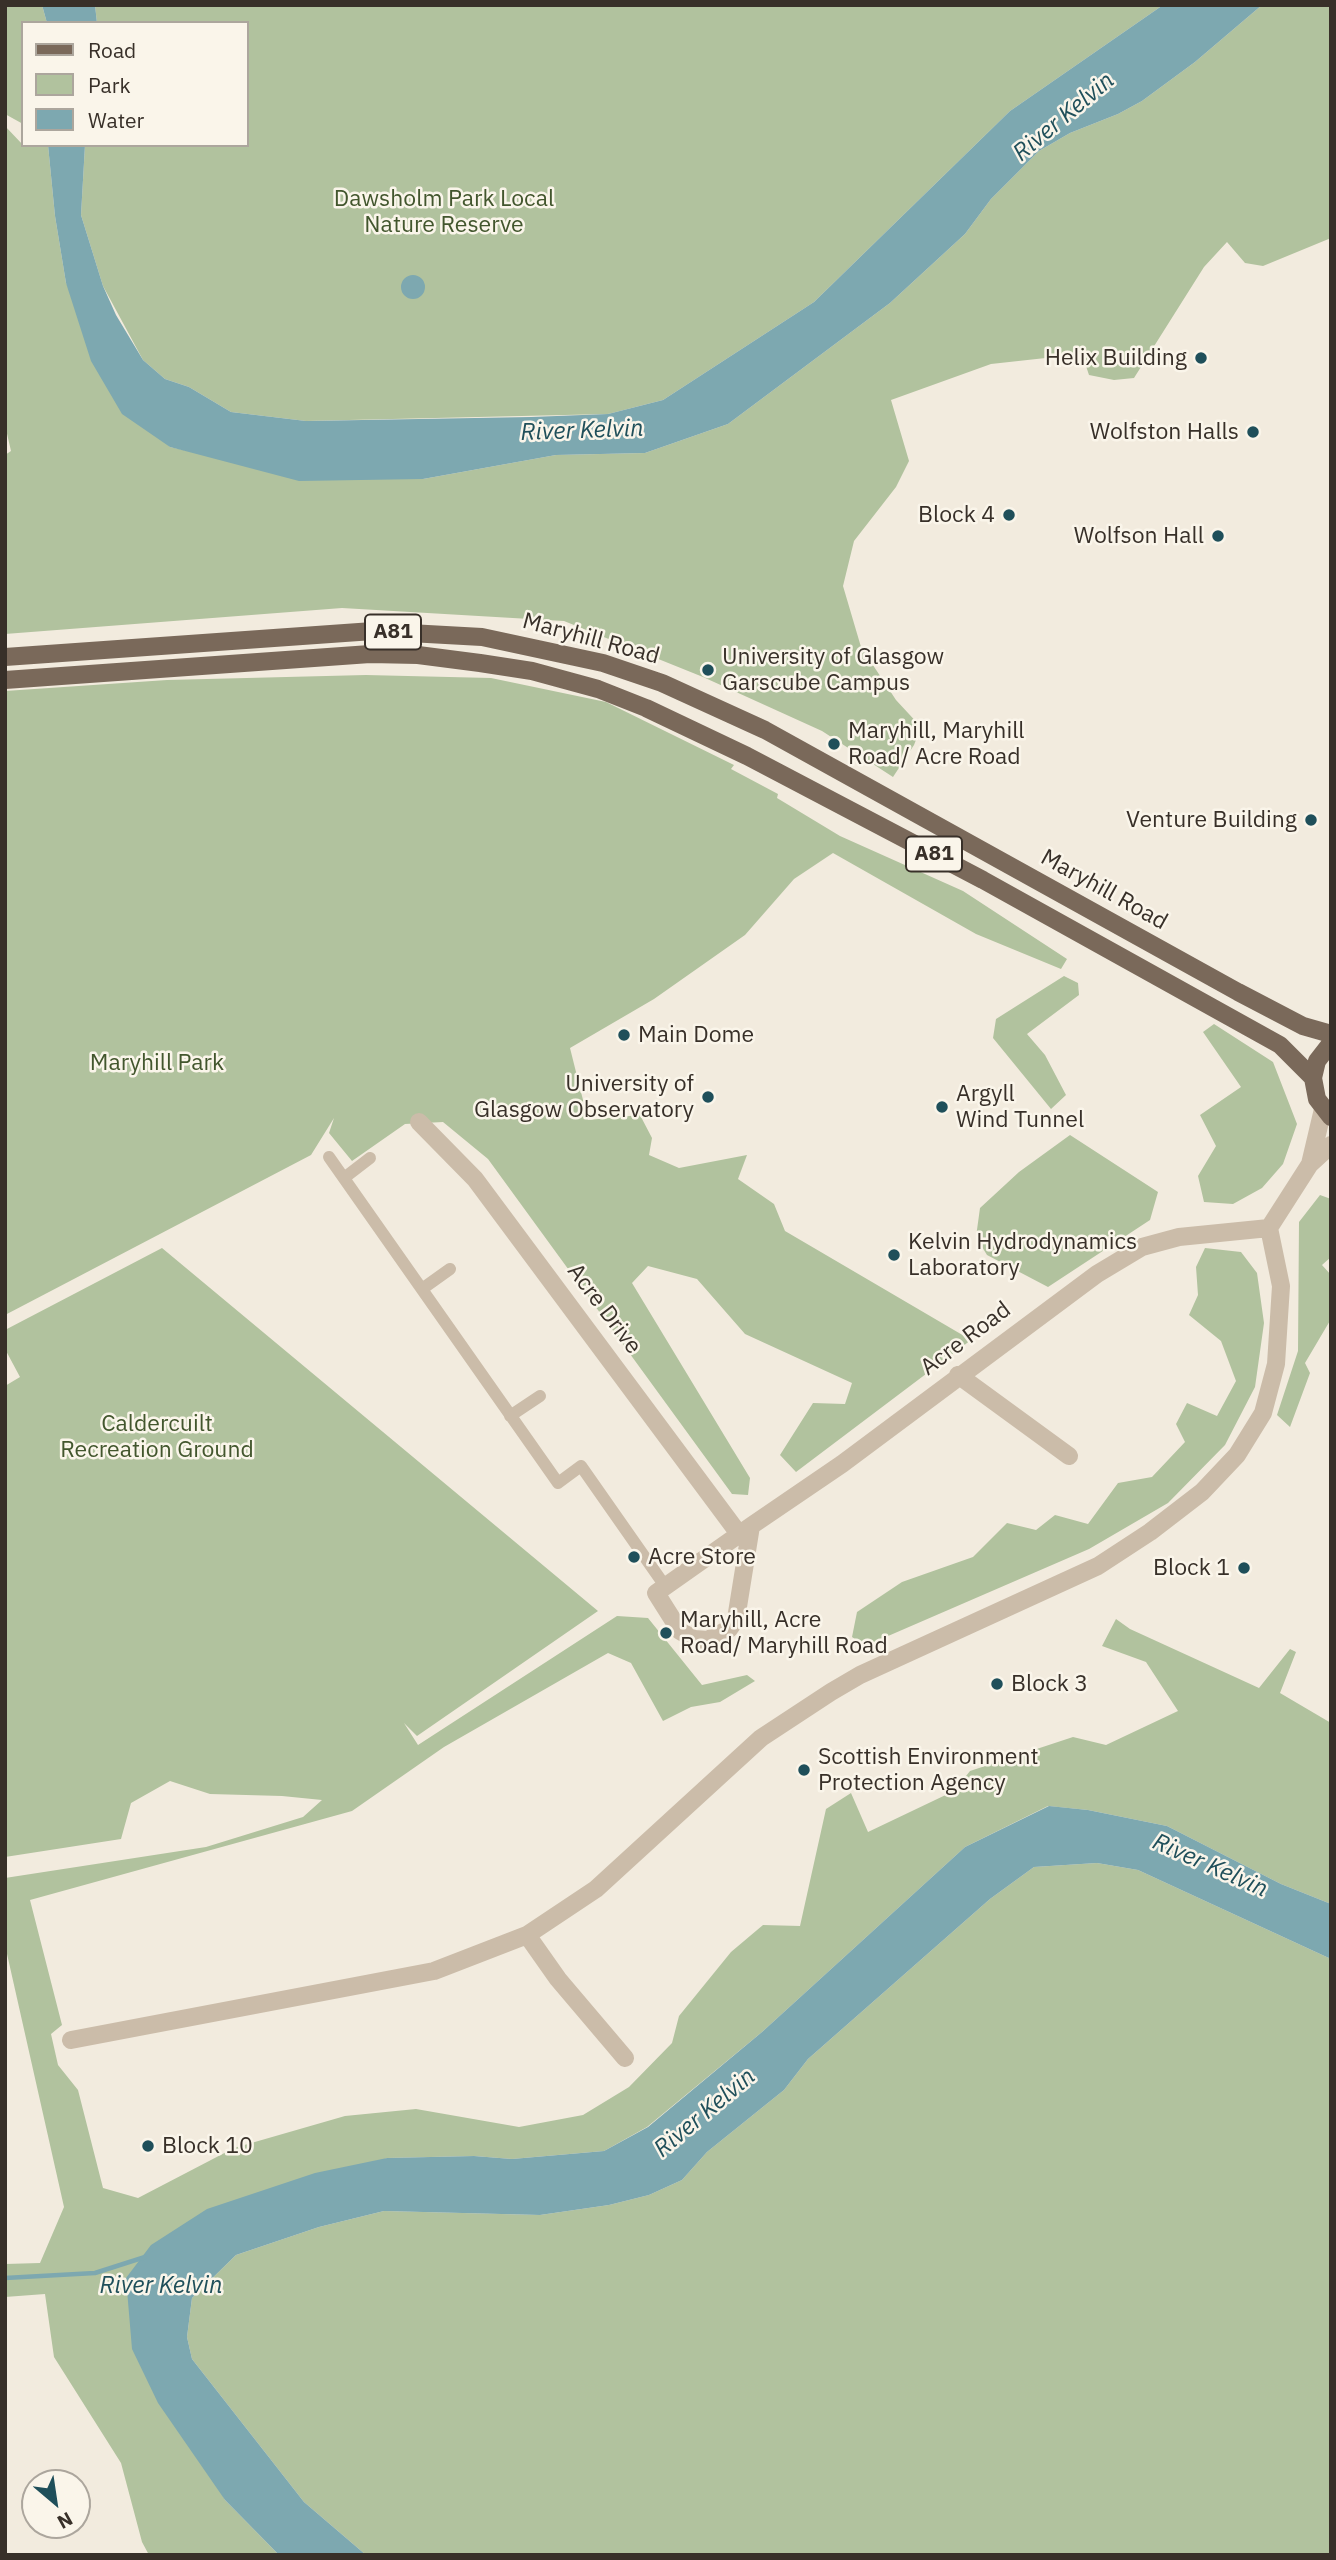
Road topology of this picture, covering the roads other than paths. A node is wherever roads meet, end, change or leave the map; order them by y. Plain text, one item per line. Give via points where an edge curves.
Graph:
1 (153, 646) junction
2 (5, 657) edge
3 (154, 669) junction
4 (5, 680) edge
5 (1331, 1034) edge
6 (1331, 1042) edge
7 (1313, 1078) junction
8 (1327, 1113) edge
9 (419, 1122) dead end
10 (1331, 1145) edge
11 (329, 1157) dead end
12 (370, 1158) dead end
13 (1310, 1164) junction
14 (344, 1178) junction
15 (1269, 1228) junction
16 (450, 1269) dead end
17 (422, 1289) junction
18 (958, 1375) junction
19 (540, 1395) dead end
20 (510, 1416) junction
21 (1069, 1456) dead end
22 (745, 1530) junction
23 (661, 1589) junction
24 (527, 1935) junction
25 (71, 2040) dead end
26 (625, 2058) dead end

1 - 2 main road, Maryhill Road / A81
1 - 3 main road
1 - 5 main road, Maryhill Road / A81 via 408,632 482,637 603,663 765,730 1238,992 1303,1026
3 - 4 main road, Maryhill Road / A81
3 - 7 main road, Maryhill Road / A81 via 324,656 418,655 532,671 598,689 747,756 983,880 1280,1045
6 - 7 main road via 1317,1061
7 - 8 main road, A81
8 - 13 street
9 - 22 street, Acre Drive via 475,1179
10 - 13 street
11 - 14 street
12 - 14 street
13 - 15 street
14 - 17 street
15 - 18 street, Acre Road via 1179,1237 1142,1247 1087,1280
15 - 24 street via 1281,1286 1276,1364 1263,1413 1237,1455 1202,1492 1098,1566 831,1692 761,1738 596,1889
16 - 17 street
17 - 20 street
18 - 21 street
18 - 22 street, Acre Road via 842,1464
19 - 20 street
20 - 23 street via 558,1483 581,1466
22 - 23 street, Acre Road
22 - 23 street via 739,1608 729,1629 708,1640 694,1639 671,1621
24 - 25 street via 434,1970
24 - 26 street

